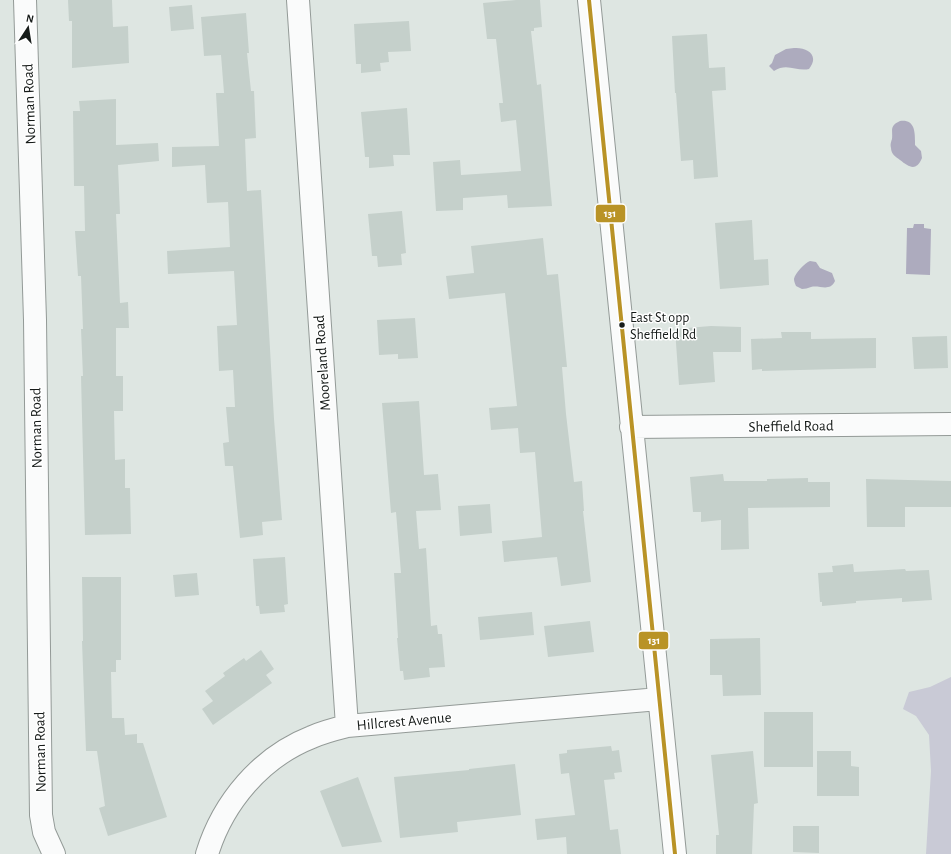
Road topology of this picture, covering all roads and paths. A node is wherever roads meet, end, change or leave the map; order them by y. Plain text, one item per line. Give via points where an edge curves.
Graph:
1 (25, 0) edge
2 (298, 0) edge
3 (589, 0) edge
4 (951, 424) edge
5 (631, 427) junction
6 (659, 699) junction
7 (347, 726) junction
8 (54, 854) edge
9 (208, 854) edge
10 (675, 854) edge

1 - 8 street, Norman Road via 35,320 41,816 45,836
2 - 7 street, Mooreland Road
3 - 5 street
4 - 5 street, Sheffield Road
5 - 6 street
6 - 7 street, Hillcrest Avenue
6 - 10 street
7 - 9 street, Hillcrest Avenue via 306,740 264,766 227,808

